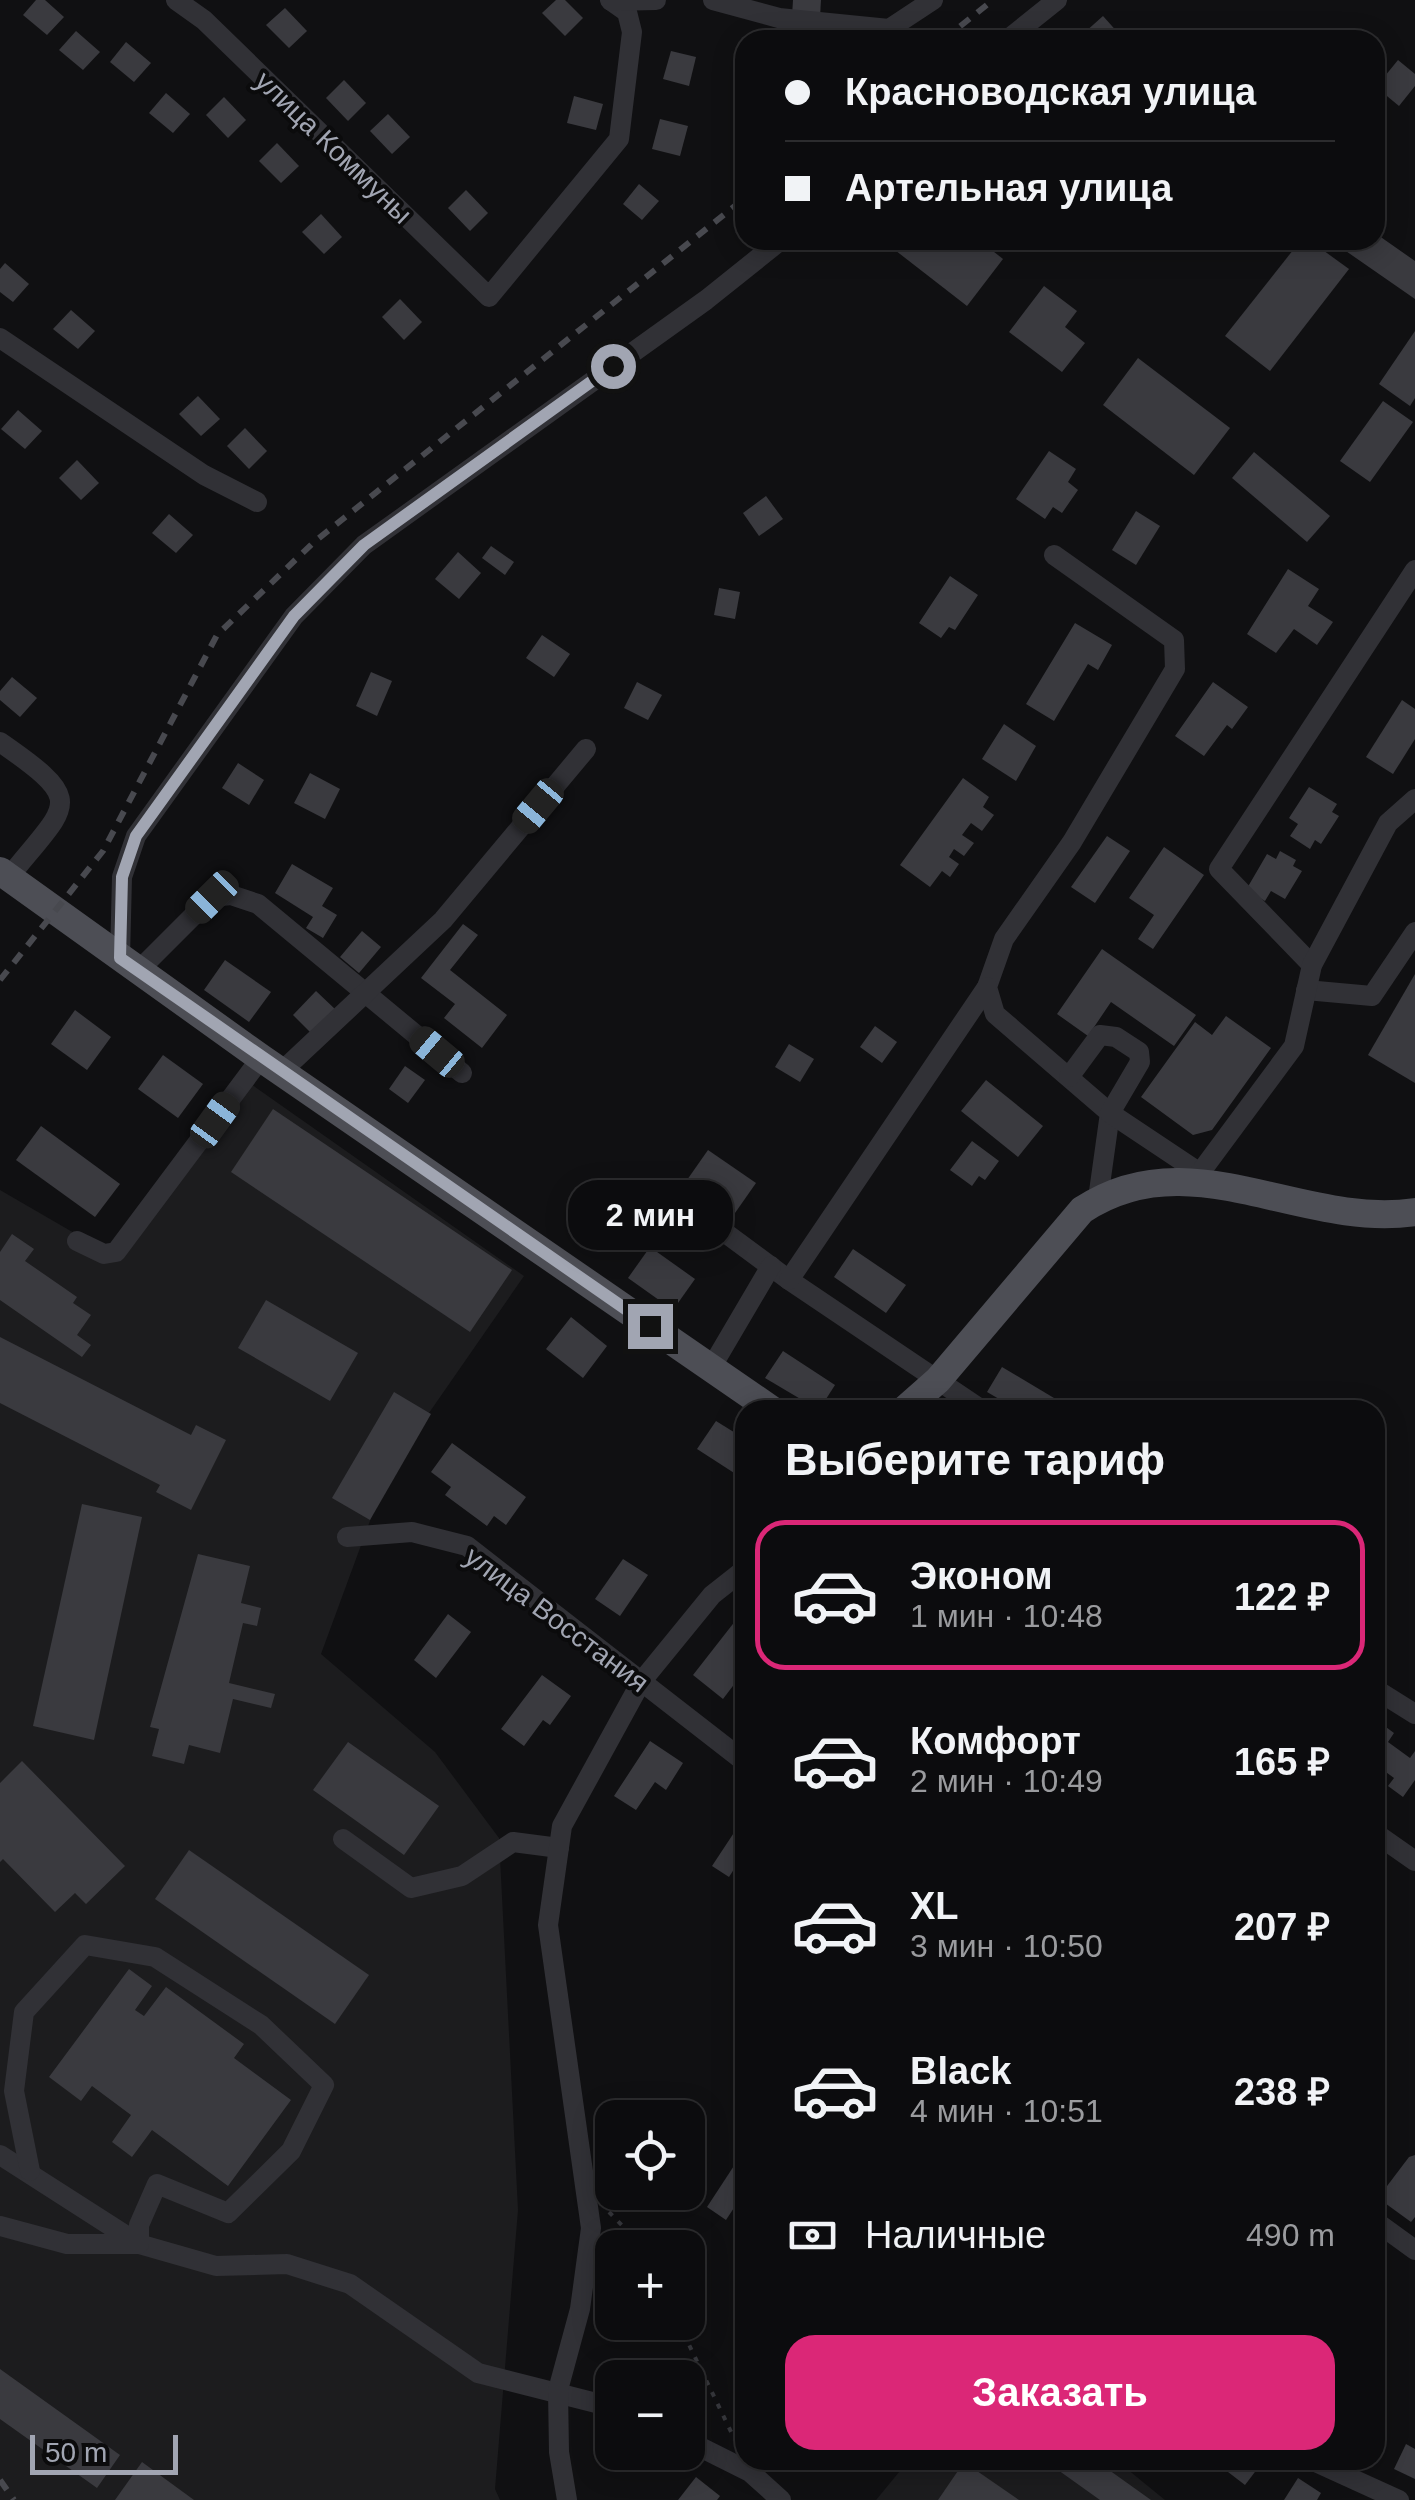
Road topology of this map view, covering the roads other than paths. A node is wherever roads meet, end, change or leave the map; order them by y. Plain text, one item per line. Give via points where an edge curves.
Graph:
1 (176, 0) edge
2 (611, 0) edge
3 (656, 0) edge
4 (713, 0) edge
5 (933, 0) edge
6 (1057, 0) edge
7 (1020, 30) edge
8 (768, 250) edge
9 (0, 338) edge
10 (257, 502) dead end
11 (1054, 555) dead end
12 (1415, 570) edge
13 (0, 742) edge
14 (586, 749) dead end
15 (1415, 799) edge
16 (5, 874) edge
17 (1415, 932) edge
18 (129, 965) junction
19 (1312, 965) junction
20 (987, 987) junction
21 (1306, 990) junction
22 (364, 991) junction
23 (270, 1065) junction
24 (462, 1072) dead end
25 (1070, 1077) junction
26 (1110, 1113) junction
27 (1197, 1177) junction
28 (666, 1189) dead end
29 (1098, 1199) junction
30 (1415, 1212) edge
31 (77, 1241) dead end
32 (771, 1266) junction
33 (789, 1280) junction
34 (711, 1368) junction
35 (938, 1380) junction
36 (757, 1400) edge
37 (915, 1400) edge
38 (967, 1400) edge
39 (347, 1537) dead end
40 (735, 1577) edge
41 (641, 1682) junction
42 (1385, 1695) edge
43 (1415, 1714) edge
44 (735, 1754) edge
45 (344, 1839) dead end
46 (1385, 1840) edge
47 (559, 1848) junction
48 (1415, 1861) edge
49 (0, 2155) edge
50 (30, 2172) junction
51 (0, 2226) edge
52 (1385, 2228) edge
53 (140, 2244) junction
54 (1415, 2250) edge
55 (558, 2390) junction
56 (595, 2402) edge
57 (705, 2448) edge
58 (735, 2459) edge
59 (756, 2470) edge
60 (1333, 2470) edge
61 (566, 2500) edge
62 (782, 2500) edge
63 (1398, 2500) edge

1 - 2 street, улица Коммуны via 489,297 619,139 632,32 627,12
2 - 3 street
4 - 5 street via 779,18 889,29
6 - 7 street
8 - 18 street via 364,545 294,616 136,836 122,877
9 - 10 street via 204,475
11 - 20 street via 1174,640 1175,668 1072,842 1004,939
12 - 19 street via 1219,869
13 - 16 street via 57,786 61,798 61,812
14 - 22 street via 443,920
15 - 19 street via 1388,823
16 - 18 main road
17 - 21 street via 1372,996
18 - 22 street via 212,897 231,895 258,904
18 - 23 main road
19 - 21 street
20 - 25 street via 995,1014
20 - 33 street
21 - 27 street via 1294,1046
22 - 23 street
22 - 24 street
23 - 31 street via 116,1252 104,1254
23 - 34 main road
25 - 26 street
25 - 26 street via 1100,1036 1116,1037 1139,1052 1140,1062
26 - 27 street
26 - 29 street
27 - 29 main road via 1153,1180
27 - 30 main road via 1351,1213
28 - 32 street
29 - 35 main road
32 - 33 street
32 - 34 street
33 - 35 street
34 - 36 main road
35 - 37 main road
35 - 38 street
39 - 41 street, улица Восстания via 412,1532 467,1546
40 - 41 street
41 - 44 street, улица Восстания
41 - 47 street via 562,1826
42 - 43 street
45 - 47 street via 411,1888 462,1876 513,1842
46 - 48 street
47 - 55 street via 548,1925 591,2228 580,2309
49 - 50 street
50 - 53 street
50 - 53 street via 14,2091 24,2012 85,1945 155,1957 261,2026 324,2086 291,2151 228,2214 157,2184 139,2225
51 - 53 street via 66,2244
52 - 54 street
53 - 55 street via 216,2266 287,2264 350,2284 478,2373
55 - 56 street
55 - 61 street
57 - 58 street
59 - 62 street
60 - 63 street

